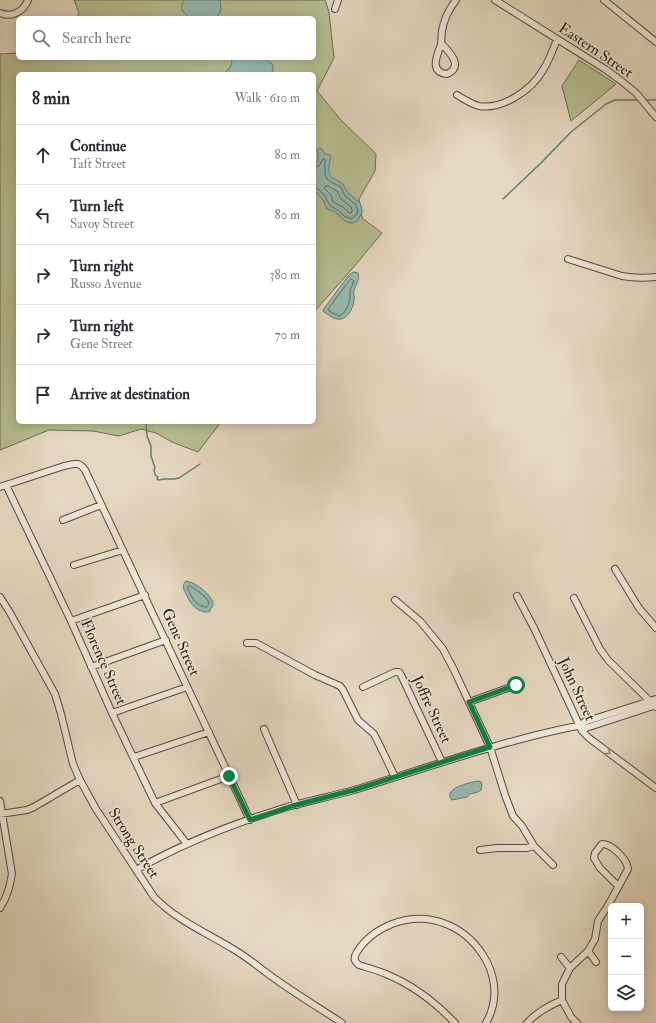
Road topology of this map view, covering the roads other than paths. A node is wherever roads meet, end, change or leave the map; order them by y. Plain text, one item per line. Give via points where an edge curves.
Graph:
1 (28, 0) edge
2 (338, 0) edge
3 (456, 0) edge
4 (495, 0) edge
5 (604, 0) edge
6 (335, 9) dead end
7 (0, 13) edge
8 (557, 39) junction
9 (656, 42) edge
10 (441, 43) junction
11 (457, 95) dead end
12 (656, 117) edge
13 (568, 259) dead end
14 (656, 277) edge
15 (3, 486) edge
16 (101, 505) junction
17 (63, 520) dead end
18 (123, 550) junction
19 (74, 565) dead end
20 (615, 569) dead end
21 (145, 595) junction
22 (517, 596) dead end
23 (0, 597) edge
24 (574, 598) dead end
25 (395, 600) dead end
26 (71, 621) junction
27 (656, 628) edge
28 (166, 640) junction
29 (247, 642) dead end
30 (91, 667) junction
31 (516, 685) dead end
32 (363, 686) dead end
33 (187, 687) junction
34 (653, 700) edge
35 (469, 702) junction
36 (656, 706) edge
37 (112, 712) junction
38 (579, 726) junction
39 (264, 729) dead end
40 (209, 732) junction
41 (490, 747) junction
42 (134, 756) junction
43 (442, 762) junction
44 (229, 776) junction
45 (395, 777) junction
46 (80, 780) junction
47 (656, 788) edge
48 (0, 801) edge
49 (155, 803) junction
50 (297, 805) junction
51 (1, 814) edge
52 (250, 820) junction
53 (187, 844) junction
54 (534, 846) junction
55 (480, 850) dead end
56 (553, 865) dead end
57 (136, 870) junction
58 (618, 886) junction
59 (0, 908) edge
60 (588, 951) junction
61 (561, 958) dead end
62 (596, 962) dead end
63 (570, 968) junction
64 (562, 1000) junction
65 (342, 1023) edge
66 (455, 1023) edge
67 (486, 1023) edge
68 (527, 1023) edge
69 (577, 1023) edge

1 - 7 street via 21,11 15,14
2 - 6 street
3 - 10 street via 444,22
4 - 8 street, Eastern Street
5 - 9 street
8 - 11 street via 543,71 531,86 508,101 478,106
8 - 12 street, Eastern Street via 620,80 636,93
10 - 10 street via 436,64 440,71 447,74 453,70 455,64
13 - 14 street via 622,276
15 - 16 street, Gene Street via 64,466 78,464 88,474
15 - 26 street, Florence Street
16 - 17 street
16 - 18 street, Gene Street
18 - 19 street
18 - 21 street, Gene Street
20 - 27 street via 639,608
21 - 26 street
21 - 28 street, Gene Street
22 - 38 street, John Street
23 - 46 street, Strong Street via 55,694 73,764
24 - 34 street via 604,655
25 - 35 street via 420,621 443,649
26 - 30 street, Florence Street
28 - 30 street
28 - 33 street, Gene Street
29 - 45 street via 256,643 340,686 358,720 374,734
30 - 37 street, Florence Street
31 - 35 street
32 - 43 street, Joffre Street via 399,672
33 - 37 street
33 - 40 street, Gene Street
34 - 36 street
34 - 38 street via 584,722
35 - 41 street
36 - 38 street via 586,728
37 - 42 street, Florence Street
38 - 41 street
38 -> 47 street, John Street via 589,738
39 - 50 street
40 - 42 street
40 - 44 street, Gene Street
41 - 43 street
41 - 54 street via 513,816
42 - 49 street, Florence Street
43 - 45 street
44 - 49 street
44 - 52 street, Gene Street
45 - 50 street
46 - 51 street via 34,807
46 - 57 street, Strong Street
48 - 51 street
49 - 53 street, Florence Street
50 - 52 street
51 - 59 street via 12,874
52 - 53 street
53 - 57 street
54 - 55 street
54 - 56 street
57 - 65 street, Strong Street via 154,897 166,909 240,953
58 - 58 street via 594,858 602,844 613,848 628,865 625,876
58 - 60 street via 598,921 596,939
60 - 62 street
60 - 63 street
61 - 63 street
63 - 64 street via 562,984
64 - 68 street via 546,1007
64 - 69 street
66 - 67 street via 427,998 406,984 356,962 355,956 362,945 381,929 411,919 438,921 458,930 480,951 491,973 494,1000

